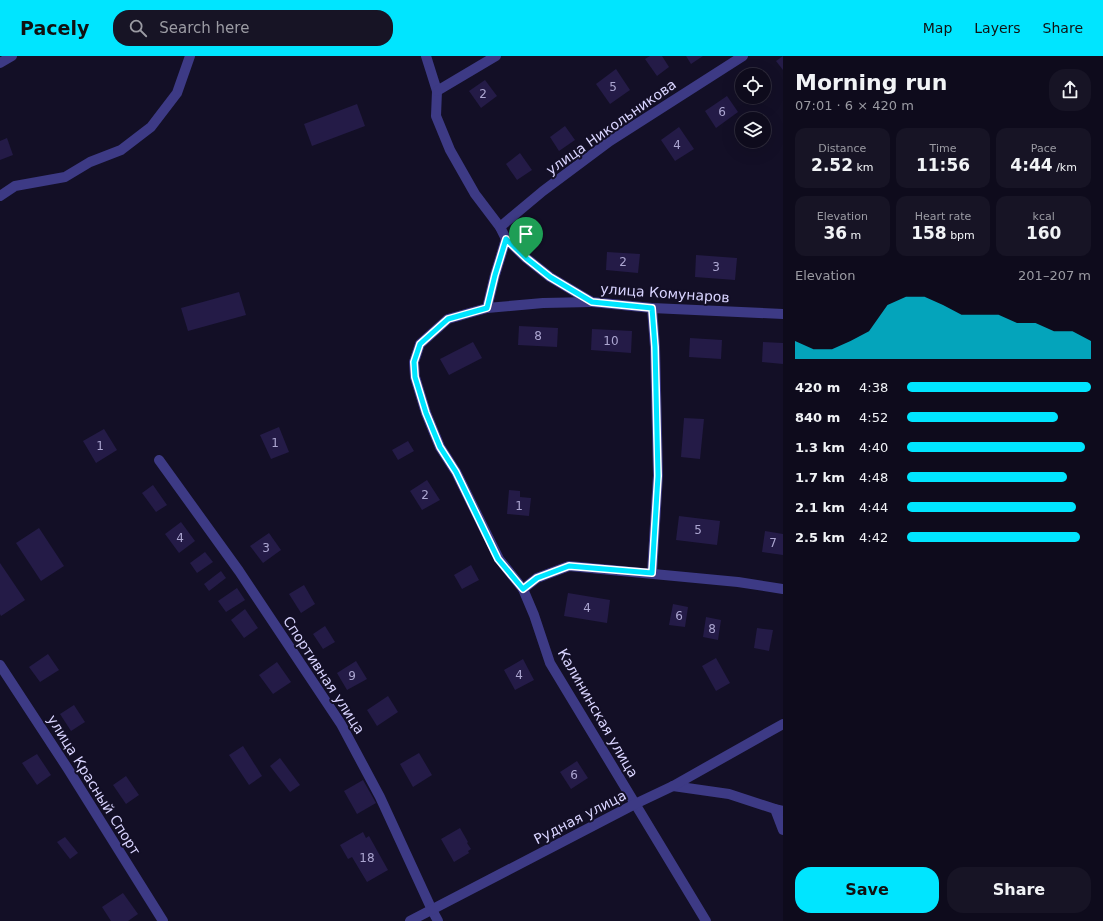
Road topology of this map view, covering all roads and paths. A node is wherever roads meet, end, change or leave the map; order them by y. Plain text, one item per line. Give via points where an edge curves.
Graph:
1 (12, 56) edge
2 (190, 56) edge
3 (426, 56) edge
4 (496, 56) edge
5 (743, 56) edge
6 (0, 63) edge
7 (436, 92) junction
8 (0, 196) edge
9 (500, 228) junction
10 (506, 239) junction
11 (592, 302) junction
12 (487, 308) junction
13 (652, 308) junction
14 (783, 314) edge
15 (159, 460) dead end
16 (652, 573) junction
17 (523, 589) junction
18 (783, 589) edge
19 (0, 665) edge
20 (783, 724) edge
21 (673, 786) junction
22 (635, 804) junction
23 (779, 810) edge
24 (783, 830) edge
25 (432, 910) junction
26 (163, 921) edge
27 (410, 921) edge
28 (438, 921) edge
29 (706, 921) edge

1 - 6 street
2 - 8 street via 176,93 151,127 121,150 90,162 65,177 15,186
3 - 7 street, улица Комунаров
4 - 7 street
5 - 9 street, улица Никольникова via 610,141 543,191
7 - 9 street, улица Комунаров via 436,116 450,150 475,194
9 - 10 street, улица Комунаров
10 - 11 street, улица Комунаров via 550,277
10 - 12 street
11 - 12 street
11 - 13 street, улица Комунаров
12 - 17 street, Калининская улица via 448,319 420,344 414,362 415,377 440,447 456,472 498,559
13 - 14 street, улица Комунаров
13 - 16 street via 658,476
15 - 25 street, Спортивная улица via 239,571 341,724 380,797
16 - 17 street via 569,566 537,578
16 - 18 street
17 - 22 street, Калининская улица via 550,663
19 - 26 street, улица Красный Спорт
20 - 21 street, Рудная улица
21 - 22 street, Рудная улица
21 - 23 street via 729,794
22 - 25 street, Рудная улица
22 - 29 street, Калининская улица
23 - 24 street
25 - 27 street, Рудная улица
25 - 28 street, Спортивная улица

